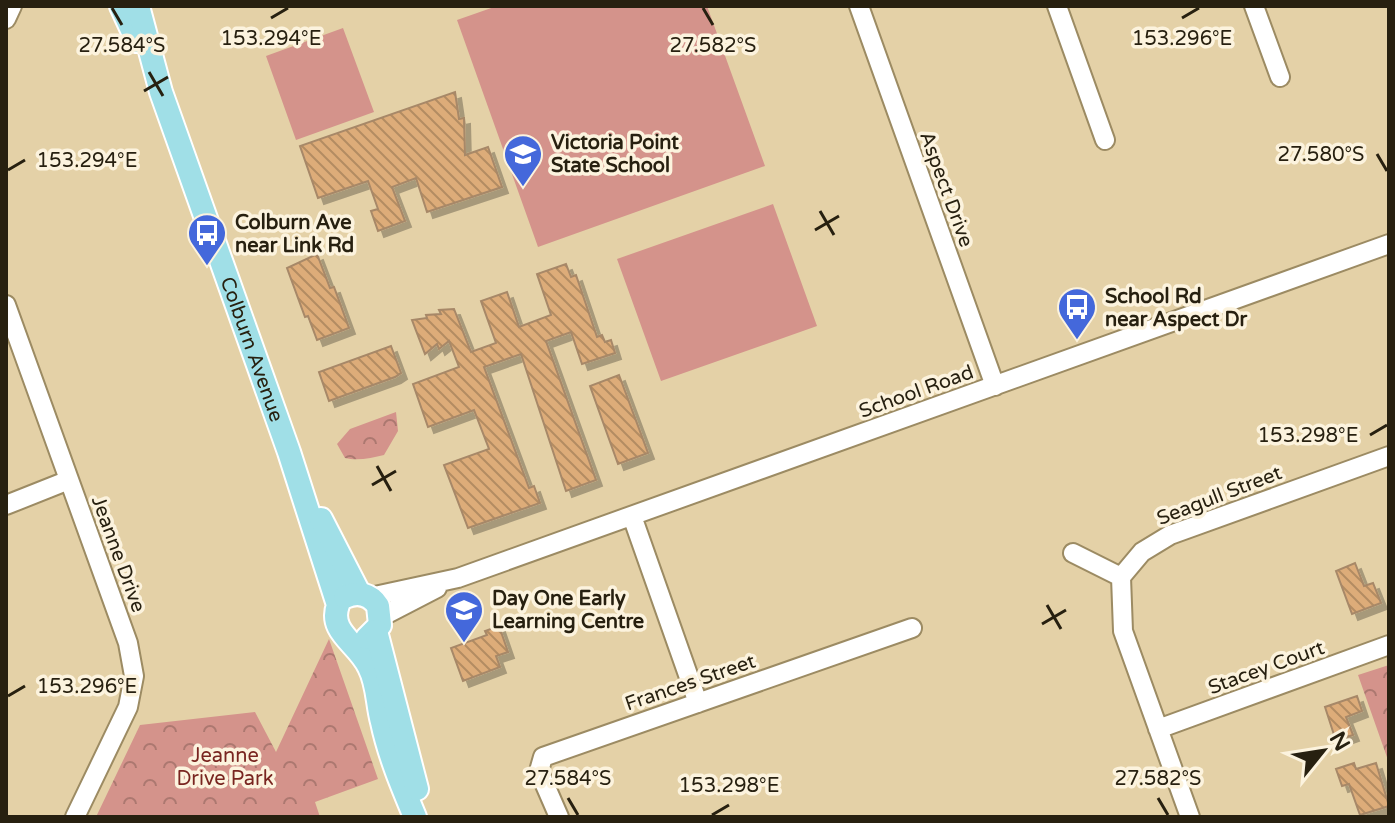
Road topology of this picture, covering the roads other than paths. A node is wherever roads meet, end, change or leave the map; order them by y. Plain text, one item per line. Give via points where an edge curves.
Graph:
1 (121, 6) edge
2 (138, 6) edge
3 (859, 6) edge
4 (1057, 6) edge
5 (1254, 6) edge
6 (1280, 77) dead end
7 (161, 92) junction
8 (1105, 140) dead end
9 (1389, 244) edge
10 (6, 305) edge
11 (995, 386) junction
12 (1389, 456) edge
13 (295, 469) junction
14 (69, 480) junction
15 (6, 505) edge
16 (632, 516) junction
17 (1073, 553) dead end
18 (1121, 577) junction
19 (458, 578) junction
20 (365, 595) junction
21 (338, 605) junction
22 (379, 624) junction
23 (912, 628) dead end
24 (350, 639) junction
25 (1389, 645) edge
26 (698, 703) junction
27 (1158, 729) junction
28 (75, 817) edge
29 (415, 817) edge
30 (424, 817) edge
31 (559, 817) edge
32 (1190, 817) edge

1 - 7 main road, Colburn Avenue
2 - 7 main road, Colburn Avenue
3 - 11 street, Aspect Drive
4 - 8 street
5 - 6 street
7 - 13 main road, Colburn Avenue
9 - 11 street, School Road
10 - 14 street, Jeanne Drive
11 - 16 street, School Road
12 - 18 street, Seagull Street via 1170,535 1142,552
13 - 20 main road, Colburn Avenue
13 - 21 main road, Colburn Avenue
14 - 15 street
14 - 28 street, Jeanne Drive via 128,643 134,676 128,707
16 - 19 street, School Road
16 - 26 street
17 - 18 street
18 - 27 street via 1123,631
19 - 20 street, School Road
19 - 22 street, School Road
20 - 21 main road via 347,596
20 - 22 main road, Colburn Avenue via 378,606
21 - 24 main road, Colburn Avenue via 335,620
22 - 24 main road via 364,639
22 - 30 main road, Colburn Avenue
23 - 26 street, Frances Street
24 - 29 main road, Colburn Avenue via 374,679 392,761
25 - 27 street, Stacey Court
26 - 31 street, Frances Street via 543,757 539,771
27 - 32 street

